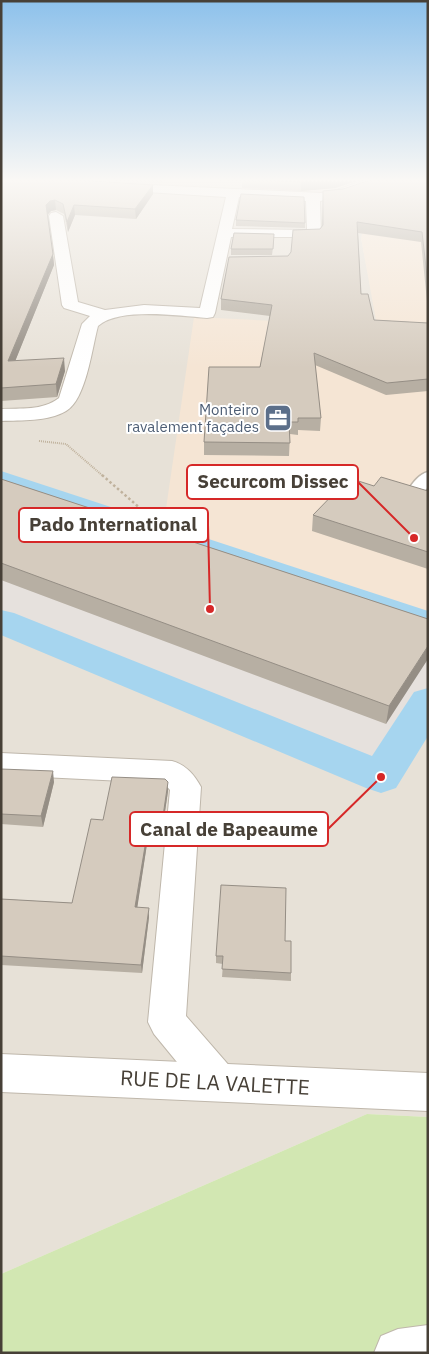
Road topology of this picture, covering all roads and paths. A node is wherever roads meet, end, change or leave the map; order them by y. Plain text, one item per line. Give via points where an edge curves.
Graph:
1 (60, 242) edge
2 (223, 242) edge
3 (283, 242) edge
4 (282, 253) dead end
5 (219, 260) junction
6 (237, 261) edge
7 (103, 314) junction
8 (1, 414) edge
9 (32, 440) dead end
10 (428, 476) edge
11 (416, 490) edge
12 (177, 521) dead end
13 (1, 764) edge
14 (1, 1073) edge
15 (218, 1082) junction
16 (428, 1092) edge
17 (428, 1348) edge
18 (398, 1353) edge

1 - 7 street via 70,304
2 - 5 street
3 - 4 street
5 - 6 street
5 - 7 street via 207,313 122,311
7 - 8 street via 90,324 66,403 55,410
9 - 12 path via 66,444 141,509
10 - 11 lane
13 - 15 street via 172,772 186,787 167,1022
14 - 15 street, RUE DE LA VALETTE
15 - 16 street, RUE DE LA VALETTE
17 - 18 street

